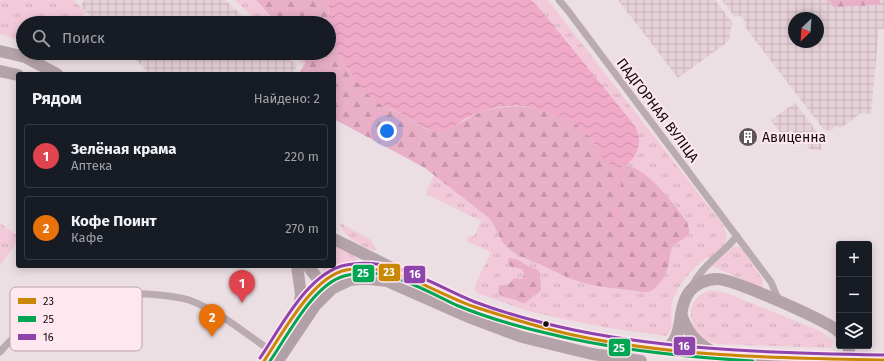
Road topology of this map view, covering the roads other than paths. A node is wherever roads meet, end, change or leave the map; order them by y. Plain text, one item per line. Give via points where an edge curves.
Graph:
1 (559, 0) edge
2 (0, 51) edge
3 (16, 55) edge
4 (31, 60) edge
5 (0, 71) edge
6 (53, 72) edge
7 (16, 74) edge
8 (737, 236) junction
9 (336, 240) edge
10 (298, 268) edge
11 (310, 268) edge
12 (405, 276) junction
13 (321, 283) junction
14 (334, 287) junction
15 (691, 290) junction
16 (142, 295) edge
17 (778, 301) junction
18 (299, 309) junction
19 (681, 312) junction
20 (836, 330) edge
21 (10, 341) edge
22 (666, 349) junction
23 (849, 349) edge
24 (271, 351) junction
25 (0, 352) edge
26 (714, 353) junction
27 (280, 360) edge
28 (884, 360) edge
29 (264, 361) edge
30 (641, 361) edge
31 (849, 361) edge

1 - 8 street, ПАДГОРНАЯ ВУЛІЦА
2 - 3 main road
4 - 6 main road
5 - 7 main road
8 - 15 street via 700,272
8 - 17 street, ПАДГОРНАЯ ВУЛІЦА via 771,282
9 - 12 main road
10 - 18 main road via 301,294
11 - 13 main road
12 - 13 main road via 380,269 361,268 340,272
12 - 22 main road via 457,300 509,318 594,339
13 - 14 main road
13 - 18 main road
14 - 27 main road via 316,306
14 - 30 main road via 350,280 370,278 387,281 470,318 522,337 592,354
15 - 17 main road via 706,281 722,280
15 - 19 main road
16 - 24 street via 193,301
17 - 20 main road
18 - 24 main road
19 - 22 main road via 676,336
19 - 26 main road via 692,336
21 - 25 street
22 - 26 main road
23 - 31 main road
24 - 27 main road
24 - 29 main road
26 - 28 main road

